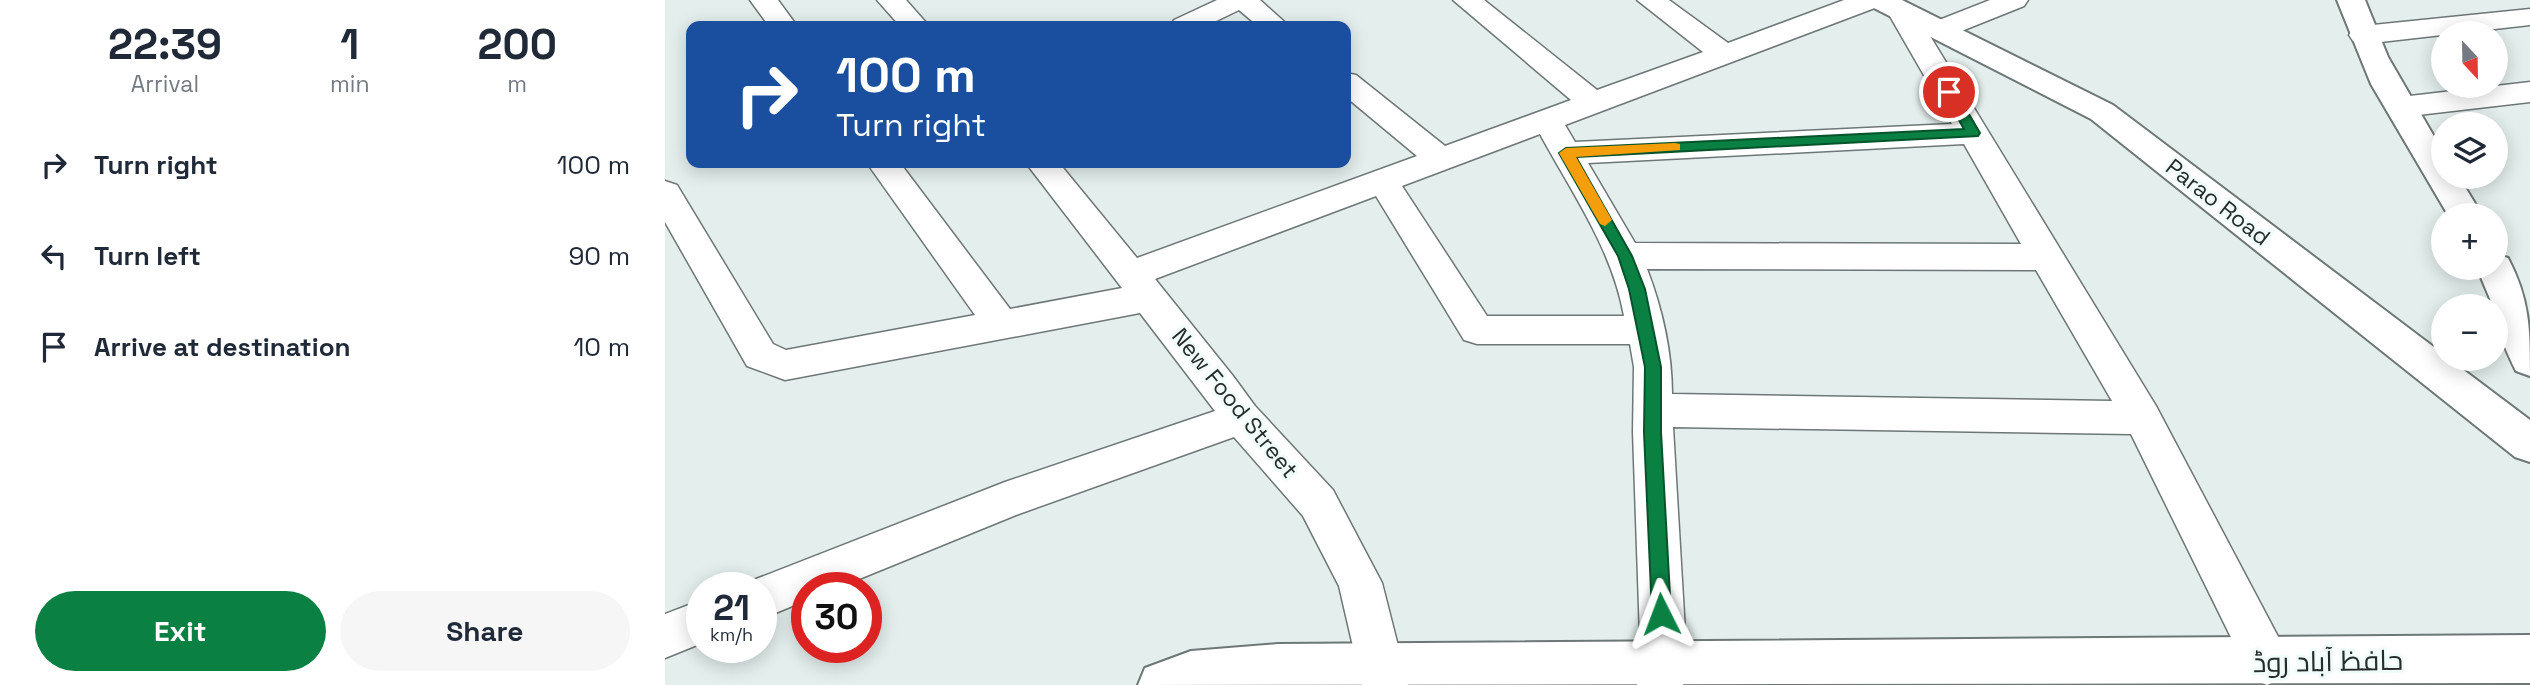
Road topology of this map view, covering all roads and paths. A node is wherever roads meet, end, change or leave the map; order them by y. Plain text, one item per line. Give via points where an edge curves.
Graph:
1 (764, 0) edge
2 (891, 0) edge
3 (1241, 0) edge
4 (1467, 0) edge
5 (1651, 0) edge
6 (2014, 0) edge
7 (2351, 0) edge
8 (1884, 4) edge
9 (2530, 16) edge
10 (779, 21) edge
11 (910, 21) edge
12 (1195, 21) edge
13 (1268, 21) edge
14 (1939, 30) junction
15 (2363, 35) junction
16 (1725, 54) junction
17 (1351, 86) edge
18 (2530, 92) edge
19 (1594, 103) junction
20 (2401, 107) junction
21 (1546, 118) junction
22 (1973, 133) junction
23 (1566, 153) junction
24 (1440, 158) junction
25 (887, 168) edge
26 (1046, 168) edge
27 (1382, 180) junction
28 (665, 193) edge
29 (2458, 203) edge
30 (1625, 256) junction
31 (2046, 257) junction
32 (2502, 280) edge
33 (1141, 286) junction
34 (1002, 325) junction
35 (1645, 330) junction
36 (2530, 360) edge
37 (1653, 410) junction
38 (1241, 418) junction
39 (2141, 418) junction
40 (2530, 444) edge
41 (777, 592) edge
42 (686, 627) edge
43 (665, 636) edge
44 (2530, 659) edge
45 (2267, 662) junction
46 (1662, 676) edge
47 (1383, 677) edge
48 (1162, 685) edge

1 - 10 street
2 - 11 street
3 - 12 street
3 - 13 street
4 - 19 street
5 - 16 street
6 - 14 street
7 - 15 main road
8 - 14 main road, Parao Road
8 - 16 street
8 - 22 street
9 - 15 street
14 - 40 main road, Parao Road via 2102,112
15 - 20 main road
16 - 19 street
17 - 24 street
18 - 20 street
19 - 21 street
20 - 29 main road
21 - 23 street
21 - 24 street
22 - 23 street
22 - 31 street
23 - 30 street
24 - 27 street
25 - 34 street
26 - 33 street, New Food Street
27 - 33 street
27 - 35 street via 1477,330
28 - 34 street via 760,355 785,365
30 - 31 street
30 - 35 street
31 - 39 street
32 - 36 main road
33 - 34 street
33 - 38 street, New Food Street
35 - 37 street via 1653,367
37 - 39 street
37 - 46 street
38 - 41 street via 1005,500
38 - 47 street, New Food Street via 1318,503 1360,583
39 - 45 street
42 - 43 street
44 - 45 main road, حافظ آباد روڈ
45 - 46 main road, حافظ آباد روڈ
46 - 47 main road, حافظ آباد روڈ
47 - 48 main road, حافظ آباد روڈ via 1278,668 1191,675

